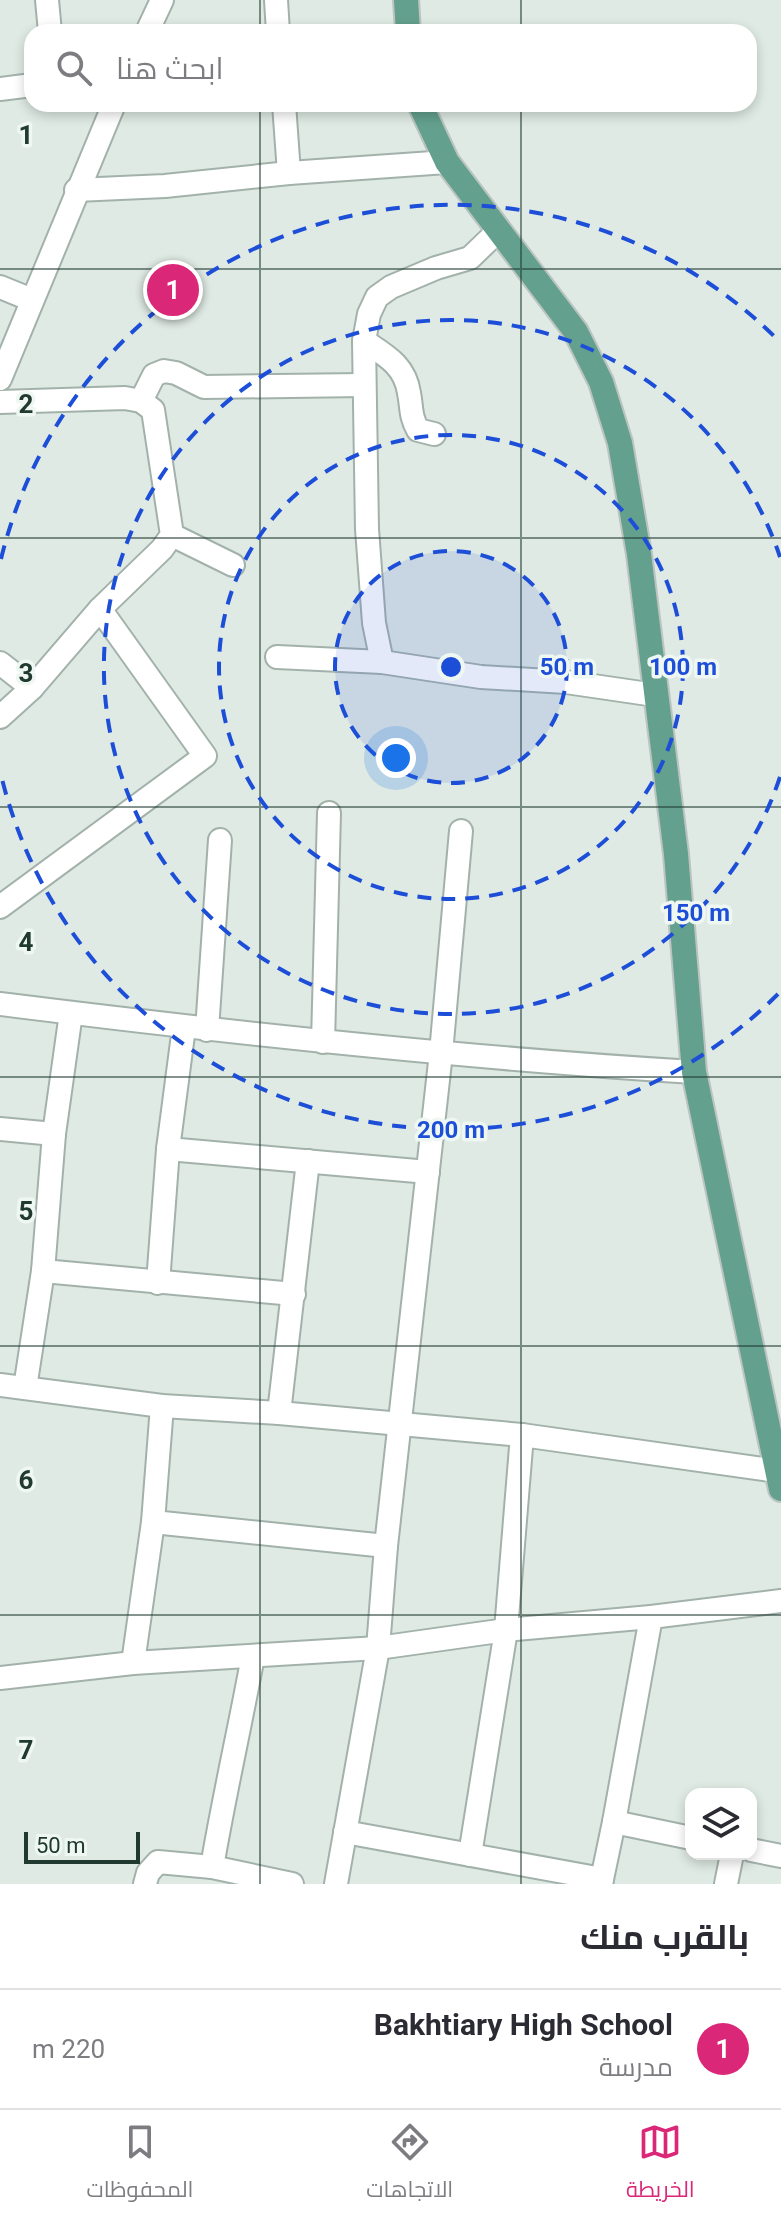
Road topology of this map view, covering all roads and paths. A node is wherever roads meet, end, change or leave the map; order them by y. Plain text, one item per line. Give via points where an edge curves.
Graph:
1 (47, 0) edge
2 (162, 0) edge
3 (276, 0) edge
4 (406, 0) edge
5 (49, 24) edge
6 (151, 24) edge
7 (278, 24) edge
8 (408, 24) edge
9 (24, 86) edge
10 (0, 89) edge
11 (103, 112) edge
12 (285, 112) edge
13 (424, 112) edge
14 (447, 162) junction
15 (289, 173) junction
16 (76, 190) junction
17 (499, 230) junction
18 (0, 287) edge
19 (32, 300) junction
20 (364, 341) junction
21 (0, 379) edge
22 (364, 385) junction
23 (141, 401) junction
24 (0, 402) edge
25 (434, 434) dead end
26 (172, 535) junction
27 (233, 565) dead end
28 (100, 609) junction
29 (277, 657) dead end
30 (382, 662) junction
31 (0, 663) edge
32 (32, 688) junction
33 (655, 695) junction
34 (0, 717) edge
35 (329, 813) dead end
36 (461, 831) dead end
37 (220, 840) dead end
38 (0, 907) edge
39 (0, 1004) edge
40 (71, 1013) junction
41 (184, 1027) junction
42 (207, 1030) junction
43 (323, 1042) junction
44 (441, 1053) junction
45 (694, 1072) junction
46 (0, 1129) edge
47 (54, 1134) junction
48 (168, 1149) junction
49 (308, 1161) junction
50 (428, 1172) junction
51 (43, 1271) junction
52 (158, 1283) junction
53 (294, 1294) junction
54 (0, 1385) edge
55 (25, 1388) junction
56 (162, 1406) junction
57 (279, 1413) junction
58 (399, 1425) junction
59 (522, 1435) junction
60 (779, 1480) edge
61 (153, 1522) junction
62 (386, 1546) junction
63 (781, 1601) edge
64 (651, 1617) junction
65 (506, 1630) junction
66 (378, 1648) junction
67 (253, 1656) junction
68 (133, 1663) junction
69 (0, 1678) edge
70 (614, 1822) junction
71 (345, 1832) junction
72 (685, 1837) edge
73 (757, 1851) edge
74 (470, 1855) junction
75 (781, 1856) edge
76 (731, 1860) edge
77 (212, 1867) junction
78 (602, 1881) edge
79 (145, 1884) edge
80 (292, 1884) edge
81 (336, 1884) edge
82 (726, 1884) edge

1 - 5 street
2 - 6 street
3 - 7 street
4 - 8 main road
9 - 10 street
11 - 16 street
12 - 15 street
13 - 14 main road
14 - 15 street
14 - 17 main road
15 - 16 street
16 - 19 street
17 - 20 street via 470,258 377,297
17 - 33 main road via 576,332 601,382 623,457
18 - 19 street
19 - 21 street
20 - 22 street
20 - 25 street via 404,372 412,419 418,430
22 - 23 street via 204,387 164,371 154,375
22 - 30 street via 367,529
23 - 24 street
23 - 26 street via 153,410
26 - 27 street
26 - 28 street
28 - 32 street
28 - 38 street via 205,756
29 - 30 street
30 - 33 street
31 - 32 street
32 - 34 street
33 - 45 main road via 676,854
35 - 43 street
36 - 44 street
37 - 42 street
39 - 40 street
40 - 41 street
40 - 47 street
41 - 42 street
41 - 48 street
42 - 43 street
43 - 44 street
44 - 45 street
44 - 50 street
45 - 60 main road
46 - 47 street
47 - 51 street
48 - 49 street
48 - 52 street
49 - 50 street
49 - 53 street
50 - 58 street
51 - 52 street
51 - 55 street
52 - 53 street
53 - 57 street
54 - 55 street
55 - 56 street
56 - 57 street
56 - 61 street
57 - 58 street
58 - 59 street
58 - 62 street
59 - 60 street
59 - 65 street
61 - 62 street
61 - 68 street
62 - 66 street
63 - 64 street
64 - 65 street
64 - 70 street
65 - 66 street
65 - 74 street
66 - 67 street
66 - 71 street
67 - 68 street
67 - 77 street
68 - 69 street
70 - 72 street
70 - 78 street
71 - 74 street
71 - 81 street
73 - 75 street
74 - 78 street
76 - 82 street
77 - 79 street via 158,1862
77 - 80 street

